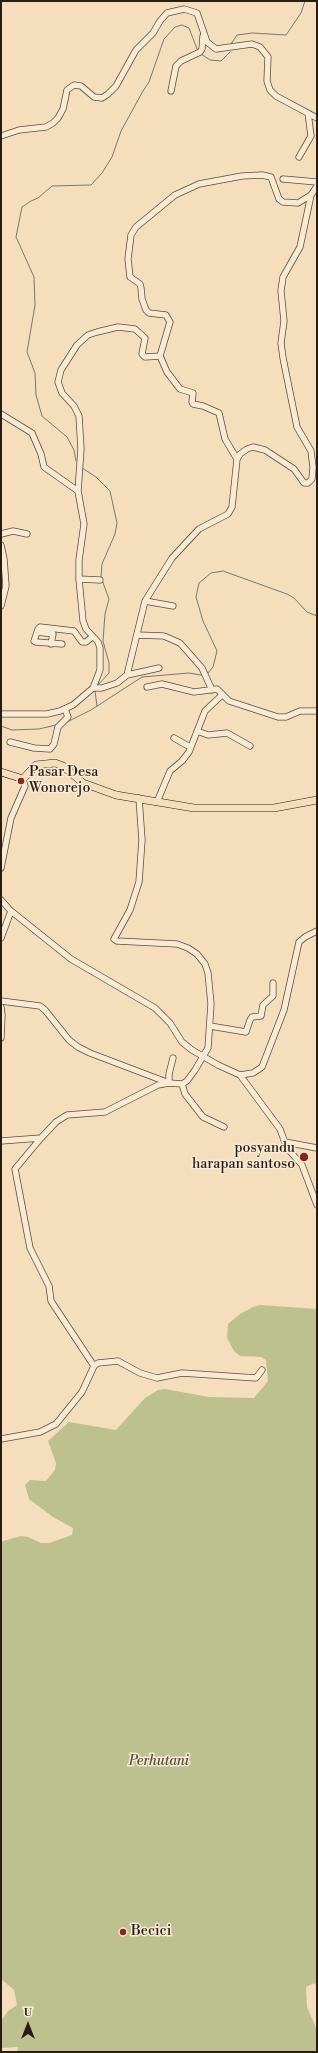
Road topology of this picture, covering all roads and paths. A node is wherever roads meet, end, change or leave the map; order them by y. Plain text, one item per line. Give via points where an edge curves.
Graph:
1 (204, 33) junction
2 (171, 91) dead end
3 (308, 114) junction
4 (317, 118) edge
5 (1, 136) edge
6 (299, 157) dead end
7 (283, 179) dead end
8 (317, 182) edge
9 (317, 186) edge
10 (311, 195) junction
11 (160, 356) junction
12 (1, 414) edge
13 (237, 459) junction
14 (78, 491) junction
15 (1, 534) edge
16 (27, 534) dead end
17 (1, 545) edge
18 (79, 579) junction
19 (100, 580) dead end
20 (145, 601) junction
21 (1, 606) edge
22 (174, 606) dead end
23 (37, 632) junction
24 (137, 635) junction
25 (92, 637) junction
26 (51, 644) junction
27 (62, 644) dead end
28 (159, 668) dead end
29 (127, 675) junction
30 (147, 687) dead end
31 (93, 688) junction
32 (212, 690) junction
33 (222, 695) junction
34 (65, 709) junction
35 (317, 711) edge
36 (1, 714) edge
37 (197, 731) junction
38 (174, 738) dead end
39 (10, 742) dead end
40 (250, 746) dead end
41 (190, 747) junction
42 (1, 772) edge
43 (23, 779) junction
44 (139, 798) junction
45 (317, 800) edge
46 (157, 802) junction
47 (1, 868) edge
48 (1, 900) edge
49 (11, 911) junction
50 (317, 931) edge
51 (1, 938) edge
52 (273, 983) dead end
53 (1, 1001) edge
54 (1, 1007) edge
55 (210, 1026) junction
56 (1, 1038) edge
57 (204, 1057) junction
58 (174, 1058) dead end
59 (240, 1075) junction
60 (169, 1083) junction
61 (182, 1084) junction
62 (224, 1127) dead end
63 (41, 1138) junction
64 (1, 1141) edge
65 (285, 1142) junction
66 (317, 1148) edge
67 (317, 1205) edge
68 (94, 1366) junction
69 (262, 1370) dead end
70 (1, 1439) edge

1 - 2 street via 200,52 176,66
1 - 3 street via 207,42 216,49 252,44 260,47 268,57 267,81 270,90
1 - 5 street via 197,13 176,10 167,13 136,50 116,86 108,94 102,98 94,98 81,86 74,85 67,90 63,109 53,123 46,127 19,130
3 - 4 street
3 - 6 street via 311,136
7 - 8 street
9 - 10 street
10 - 11 street via 298,202 283,202 278,199 271,177 242,176 199,184 175,195 136,227 128,246 130,277 142,288 146,310 166,315 170,322
10 - 13 street via 300,248 282,283 284,322 281,343 297,427 311,451 314,476 311,482 304,483 294,469 280,459 265,450 253,447
11 - 13 street via 167,372 180,389 193,393 193,404 219,413 224,439
11 - 14 street via 145,357 142,354 145,338 141,333 135,329 118,327 82,339 62,370 59,388 79,416
12 - 14 street via 32,433 44,467
13 - 20 street via 232,507 228,514 196,531 172,558
14 - 18 street via 84,524
15 - 16 street via 13,531
17 - 21 street via 6,586
18 - 19 street
18 - 25 street via 83,621
20 - 22 street
20 - 24 street
23 - 25 street via 40,627 74,631 82,642
23 - 26 street via 52,634
23 - 26 street via 34,641
24 - 29 street
24 - 32 street via 164,636 180,642 202,668
25 - 31 street via 100,648 100,670
26 - 27 street
28 - 29 street
29 - 31 street via 117,683
30 - 32 street via 162,684 194,692
31 - 34 street
32 - 33 street via 218,690
33 - 35 street via 229,701 278,717 286,717 300,711
33 - 37 street via 205,711
34 - 36 street via 47,714
34 - 39 street via 68,717 60,725 50,749
37 - 40 street via 208,734 227,733
37 - 41 street
38 - 41 street
41 - 46 street via 186,757 166,777
42 - 43 main road
43 - 44 main road via 36,765 55,763 63,766 83,783 116,795
43 - 47 street via 25,786 11,818
44 - 46 main road
44 - 55 street via 142,840 139,882 130,910 114,940 177,944 197,954 208,973
45 - 46 main road via 274,808 210,809
48 - 49 street
49 - 51 street
49 - 57 street via 71,959 155,1008 170,1023 182,1042
50 - 59 street via 299,942 284,1010 262,1067 253,1073
52 - 55 street via 273,996 263,1005 261,1016 252,1017 246,1032
53 - 60 street via 40,1006 69,1040 78,1046
54 - 56 street
55 - 57 street via 208,1048
57 - 59 street
57 - 61 street
58 - 60 street
59 - 65 street via 280,1129
60 - 61 street
60 - 63 street via 158,1085 115,1109 67,1115 56,1122
61 - 62 street via 183,1091 203,1117
63 - 64 street
63 - 68 street via 15,1169 30,1248 49,1286 51,1301
65 - 66 street
65 - 67 street via 305,1169
68 - 69 street via 98,1363 118,1361 140,1374 157,1378 182,1373 256,1378
68 - 70 street via 82,1392 56,1424 40,1432

